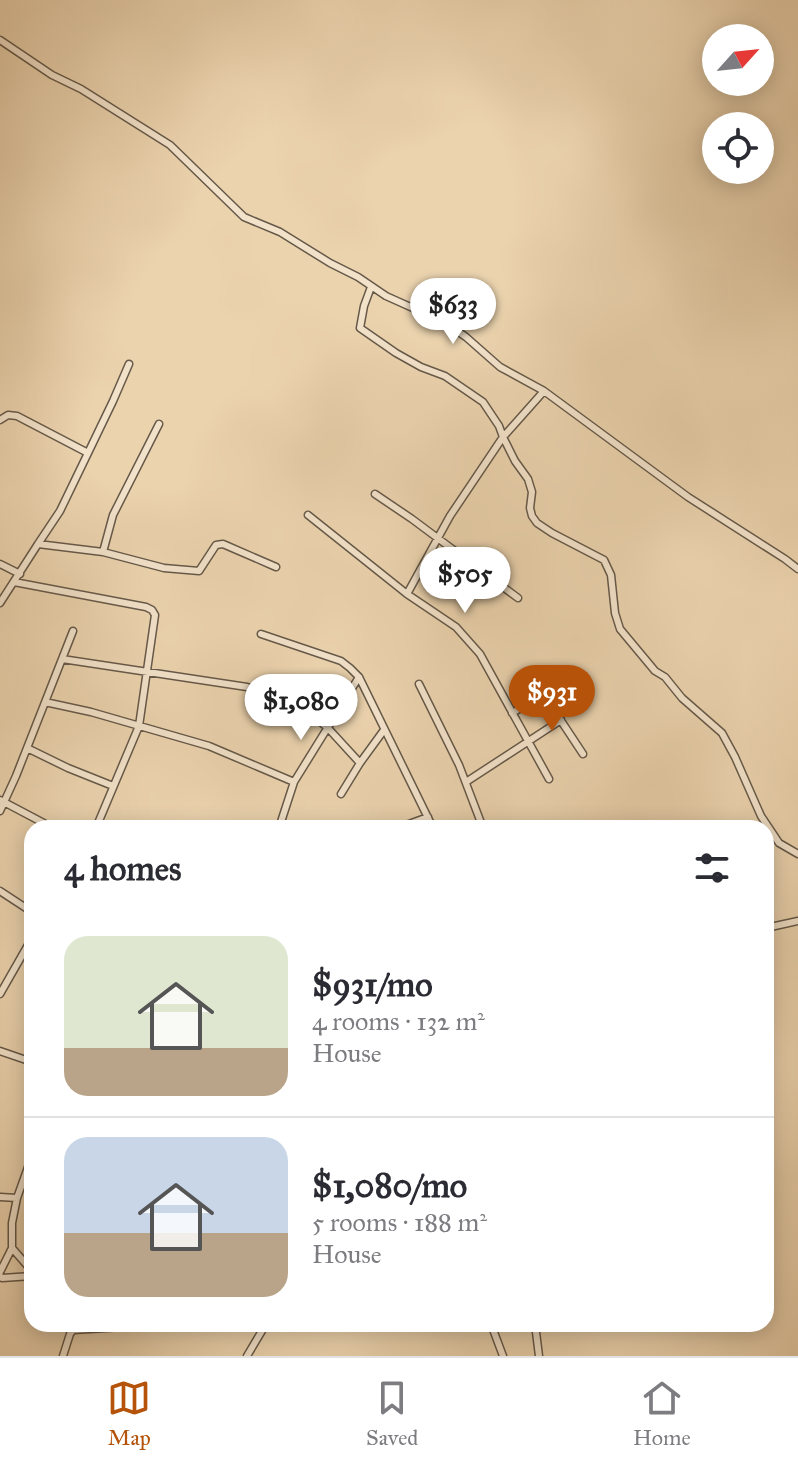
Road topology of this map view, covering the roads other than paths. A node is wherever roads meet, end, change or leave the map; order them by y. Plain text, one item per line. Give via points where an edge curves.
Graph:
1 (0, 40) edge
2 (371, 287) junction
3 (129, 364) dead end
4 (544, 391) junction
5 (0, 420) edge
6 (159, 424) dead end
7 (503, 437) junction
8 (88, 453) junction
9 (375, 494) dead end
10 (308, 515) dead end
11 (437, 539) junction
12 (38, 544) junction
13 (103, 552) junction
14 (0, 564) edge
15 (276, 567) dead end
16 (798, 569) edge
17 (20, 574) junction
18 (14, 582) junction
19 (407, 594) junction
20 (518, 598) dead end
21 (0, 603) edge
22 (73, 631) dead end
23 (261, 634) dead end
24 (62, 659) junction
25 (147, 672) junction
26 (359, 677) junction
27 (568, 682) dead end
28 (419, 684) dead end
29 (544, 695) junction
30 (45, 702) junction
31 (512, 713) junction
32 (561, 720) junction
33 (139, 726) junction
34 (327, 727) junction
35 (384, 730) junction
36 (528, 742) junction
37 (27, 748) junction
38 (583, 754) dead end
39 (360, 763) junction
40 (549, 779) dead end
41 (294, 782) junction
42 (466, 782) junction
43 (113, 786) junction
44 (341, 794) dead end
45 (2, 802) edge
46 (0, 811) edge
47 (428, 817) junction
48 (37, 820) edge
49 (99, 820) edge
50 (282, 820) edge
51 (420, 820) edge
52 (429, 820) edge
53 (480, 820) edge
54 (764, 820) edge
55 (774, 836) edge
56 (798, 854) edge
57 (0, 891) edge
58 (24, 907) edge
59 (798, 921) edge
60 (774, 926) edge
61 (24, 950) edge
62 (3, 983) edge
63 (0, 994) edge
64 (0, 1051) edge
65 (24, 1059) edge
66 (24, 1178) edge
67 (0, 1197) edge
68 (17, 1198) junction
69 (12, 1248) junction
70 (24, 1264) edge
71 (0, 1274) edge
72 (24, 1275) edge
73 (72, 1332) edge
74 (261, 1332) edge
75 (494, 1332) edge
76 (536, 1332) edge
77 (63, 1356) edge
78 (247, 1356) edge
79 (503, 1356) edge
80 (539, 1356) edge

1 - 2 street via 170,145 244,217 280,232
2 - 4 street via 444,322 492,361
2 - 7 street via 362,330 483,402
3 - 8 street
4 - 7 street
4 - 16 street via 688,497
5 - 8 street via 17,416
6 - 13 street via 113,515
7 - 11 street
7 - 54 street via 531,485 532,516 552,533 604,560 620,629 655,671 722,733
8 - 12 street
9 - 11 street
10 - 19 street
11 - 19 street
11 - 20 street
12 - 13 street
12 - 17 street
13 - 15 street via 197,571 219,544
14 - 17 street
17 - 18 street
18 - 21 street
18 - 25 street via 152,610
19 - 31 street via 469,639
22 - 24 street
23 - 26 street via 341,661
24 - 25 street
24 - 30 street
25 - 33 street
25 - 34 street via 247,687 306,711
26 - 34 street
26 - 35 street
27 - 29 street
28 - 42 street
29 - 31 street
29 - 32 street
30 - 33 street
30 - 37 street
31 - 36 street
32 - 36 street
32 - 38 street
33 - 41 street via 209,746
33 - 43 street
34 - 39 street
34 - 41 street
35 - 39 street
35 - 47 street
36 - 40 street
36 - 42 street
37 - 43 street
37 - 45 street
39 - 44 street
41 - 50 street
42 - 53 street
43 - 49 street
45 - 46 street
45 - 48 street
47 - 51 street
47 - 52 street
55 - 56 street
57 - 58 street
59 - 60 street
61 - 62 street
62 - 63 street
64 - 65 street
66 - 68 street
67 - 68 street
68 - 69 street
69 - 70 street
69 - 71 street
71 - 72 street
73 - 77 street
74 - 78 street
75 - 79 street
76 - 80 street

